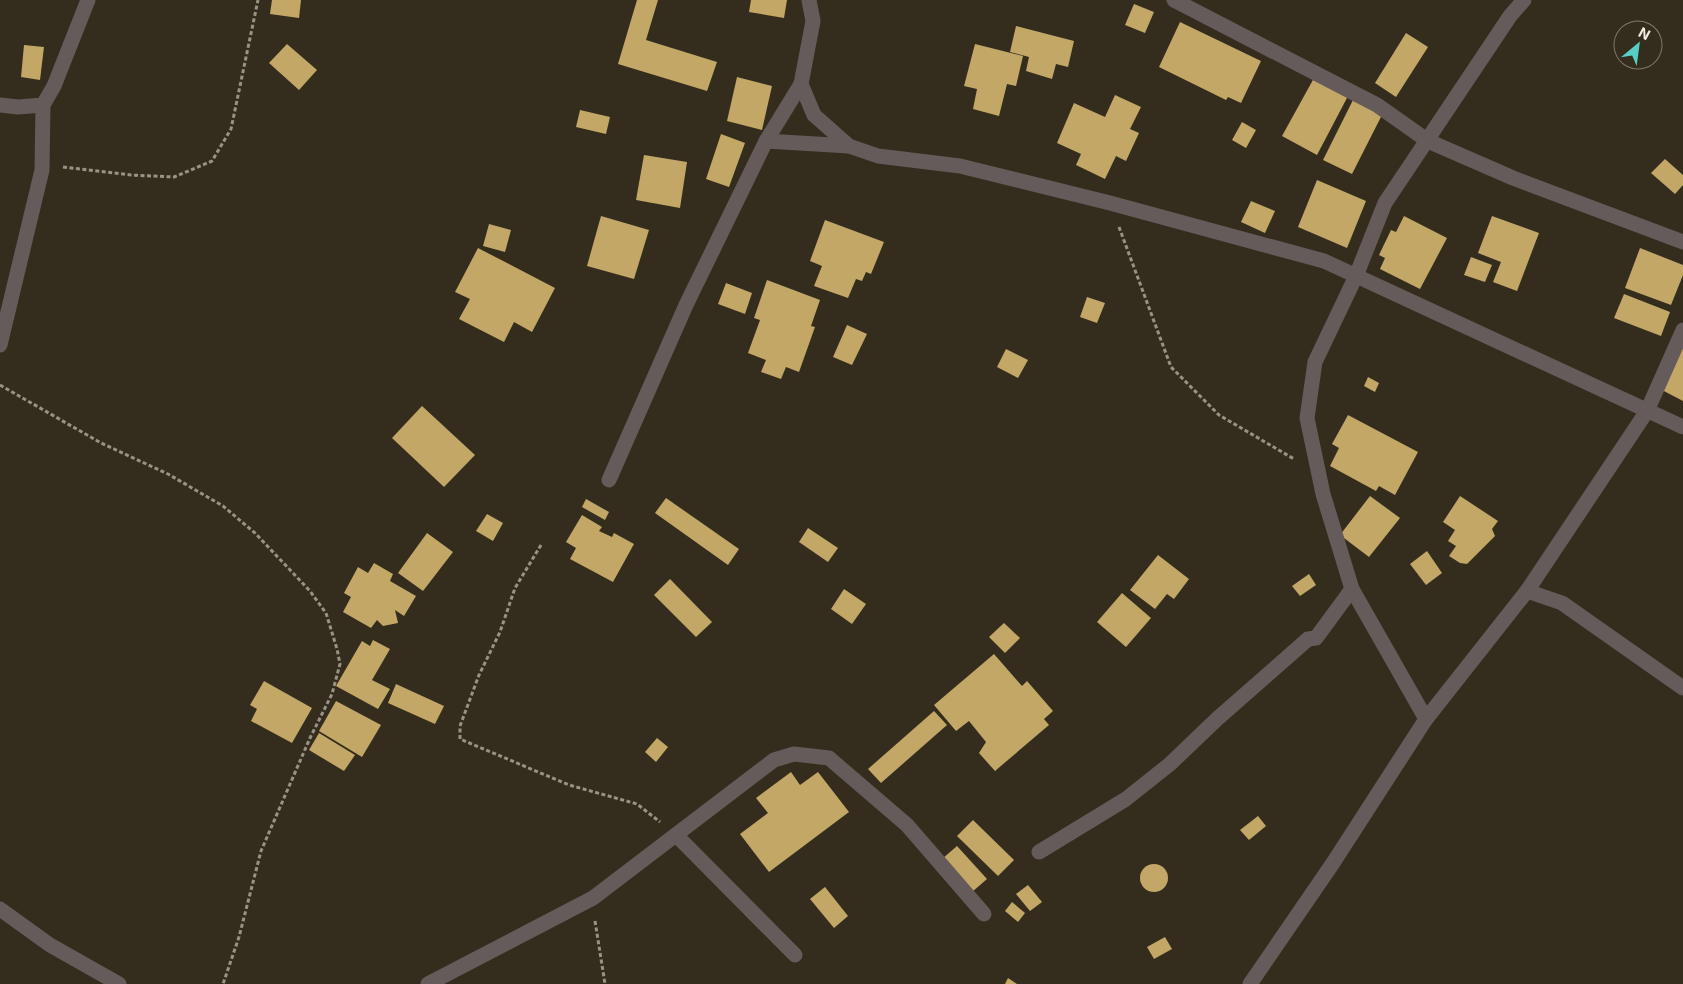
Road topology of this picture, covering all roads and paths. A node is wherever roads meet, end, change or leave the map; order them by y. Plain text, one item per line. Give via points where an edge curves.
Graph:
1 (88, 0) edge
2 (258, 0) edge
3 (809, 0) edge
4 (1174, 0) edge
5 (1524, 0) edge
6 (801, 84) junction
7 (44, 104) junction
8 (0, 105) edge
9 (766, 141) junction
10 (1428, 141) junction
11 (849, 146) junction
12 (42, 170) junction
13 (1110, 203) junction
14 (1683, 242) edge
15 (1356, 276) junction
16 (1683, 330) edge
17 (0, 345) edge
18 (0, 386) edge
19 (1647, 412) junction
20 (1683, 427) edge
21 (1319, 473) junction
22 (609, 480) dead end
23 (541, 545) dead end
24 (1352, 590) junction
25 (1527, 591) junction
26 (1683, 688) edge
27 (1426, 719) junction
28 (676, 835) junction
29 (1039, 852) dead end
30 (593, 898) junction
31 (0, 909) edge
32 (984, 914) dead end
33 (795, 955) dead end
34 (119, 984) edge
35 (223, 984) edge
36 (428, 984) edge
37 (605, 984) edge
38 (1250, 984) edge

1 - 7 street
2 - 12 path via 231,129 212,161 174,177 66,167
3 - 6 street via 813,21
4 - 10 street via 1377,105
5 - 10 street via 1510,16
6 - 9 street
6 - 11 street via 814,115
7 - 8 street
7 - 12 street
9 - 11 street
9 - 22 street via 686,305
10 - 14 street via 1513,178
10 - 15 street via 1385,203
11 - 13 street via 878,156 960,166
12 - 17 street
13 - 15 street via 1324,261
13 - 21 path via 1171,366 1219,415
15 - 19 street
15 - 21 street via 1315,362 1307,418
16 - 19 street
18 - 35 path via 223,506 255,533 310,591 326,613 340,664 332,694 261,851
19 - 20 street
19 - 25 street
21 - 24 street
23 - 28 path via 515,588 500,632 479,674 460,726 460,739 569,785 637,804
24 - 27 street
24 - 29 street via 1316,638 1308,639 1170,764 1126,800
25 - 26 street via 1562,603
25 - 27 street
27 - 38 street
28 - 30 street
28 - 32 street via 774,760 794,754 829,758 907,825
28 - 33 street
30 - 36 street
30 - 37 path
31 - 34 street via 50,945

